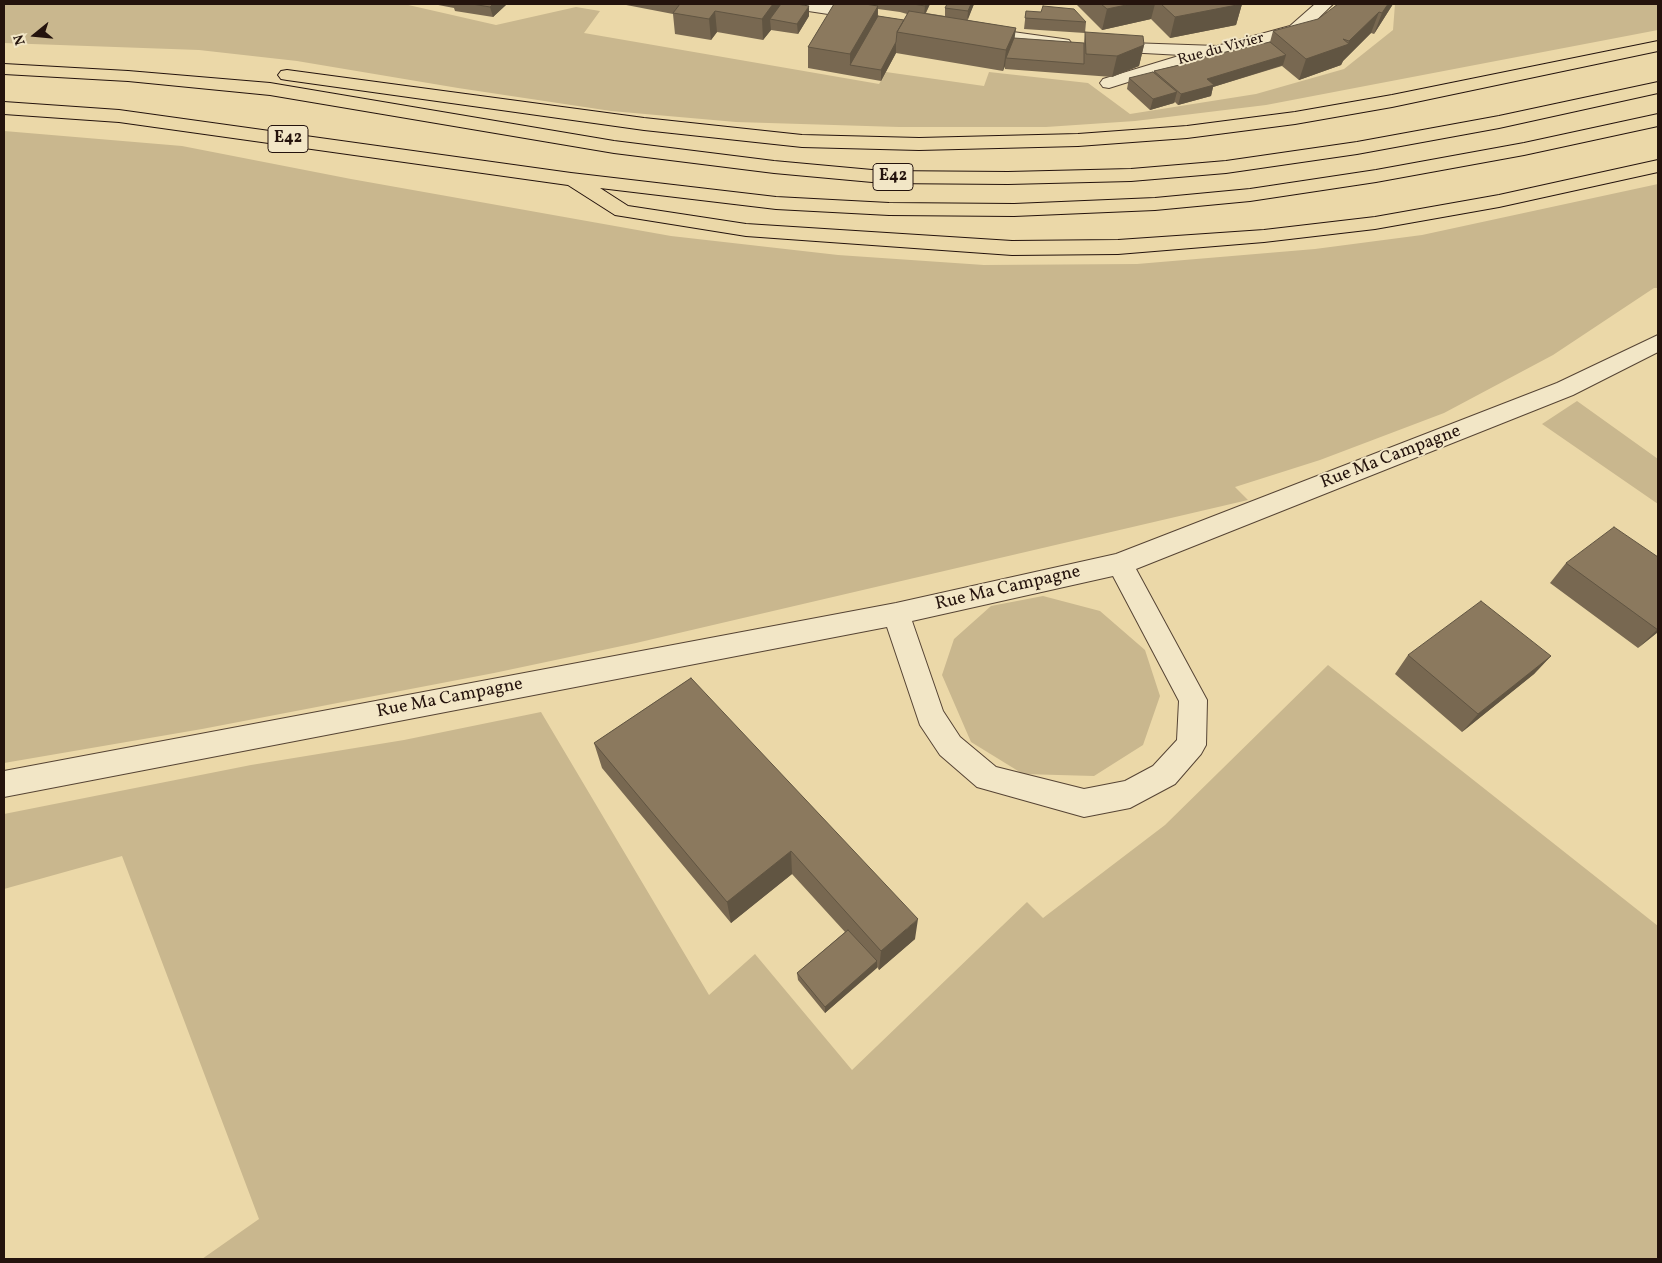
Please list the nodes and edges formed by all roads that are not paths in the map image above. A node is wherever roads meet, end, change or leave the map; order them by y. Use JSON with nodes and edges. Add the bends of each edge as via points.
{"nodes":[{"id":1,"x":795,"y":4,"type":"edge"},
{"id":2,"x":1325,"y":4,"type":"edge"},
{"id":3,"x":882,"y":18,"type":"edge"},
{"id":4,"x":959,"y":29,"type":"edge"},
{"id":5,"x":1658,"y":46,"type":"edge"},
{"id":6,"x":1217,"y":51,"type":"junction"},
{"id":7,"x":4,"y":69,"type":"edge"},
{"id":8,"x":128,"y":76,"type":"junction"},
{"id":9,"x":1109,"y":83,"type":"dead end"},
{"id":10,"x":1658,"y":88,"type":"edge"},
{"id":11,"x":4,"y":108,"type":"edge"},
{"id":12,"x":1658,"y":120,"type":"edge"},
{"id":13,"x":1658,"y":166,"type":"edge"},
{"id":14,"x":571,"y":179,"type":"junction"},
{"id":15,"x":1658,"y":343,"type":"edge"},
{"id":16,"x":1120,"y":564,"type":"junction"},
{"id":17,"x":896,"y":614,"type":"junction"},
{"id":18,"x":4,"y":784,"type":"edge"}],
"edges":[{"from":1,"to":3,"type":"street"},
{"from":2,"to":6,"type":"street","name":"Rue du Vivier","via":[[1296,30]]},
{"from":4,"to":6,"type":"street","via":[[1087,45]]},
{"from":5,"to":8,"type":"highway","via":[[1392,101],[1187,132],[1078,140],[919,144],[802,141],[644,124],[296,74]]},
{"from":6,"to":9,"type":"street","name":"Rue du Vivier"},
{"from":7,"to":8,"type":"highway","number":"E42"},
{"from":8,"to":10,"type":"highway","number":"E42","via":[[270,89],[614,147],[774,167],[883,177],[1008,178],[1131,175],[1226,167],[1461,129]]},
{"from":11,"to":14,"type":"highway","number":"E42","via":[[120,116]]},
{"from":12,"to":14,"type":"highway","number":"E42","via":[[1376,176],[1250,195],[1155,204],[1014,210],[889,209],[776,203]]},
{"from":13,"to":14,"type":"highway","via":[[1499,201],[1375,223],[1264,236],[1118,247],[1012,248],[746,230],[622,211]]},
{"from":15,"to":16,"type":"street","name":"Rue Ma Campagne","via":[[1564,389]]},
{"from":16,"to":17,"type":"street","name":"Rue Ma Campagne"},
{"from":16,"to":17,"type":"street","via":[[1193,700],[1191,746],[1164,775],[1130,794],[1084,803],[988,778],[950,746],[930,716]]},
{"from":17,"to":18,"type":"street","name":"Rue Ma Campagne"}]}
